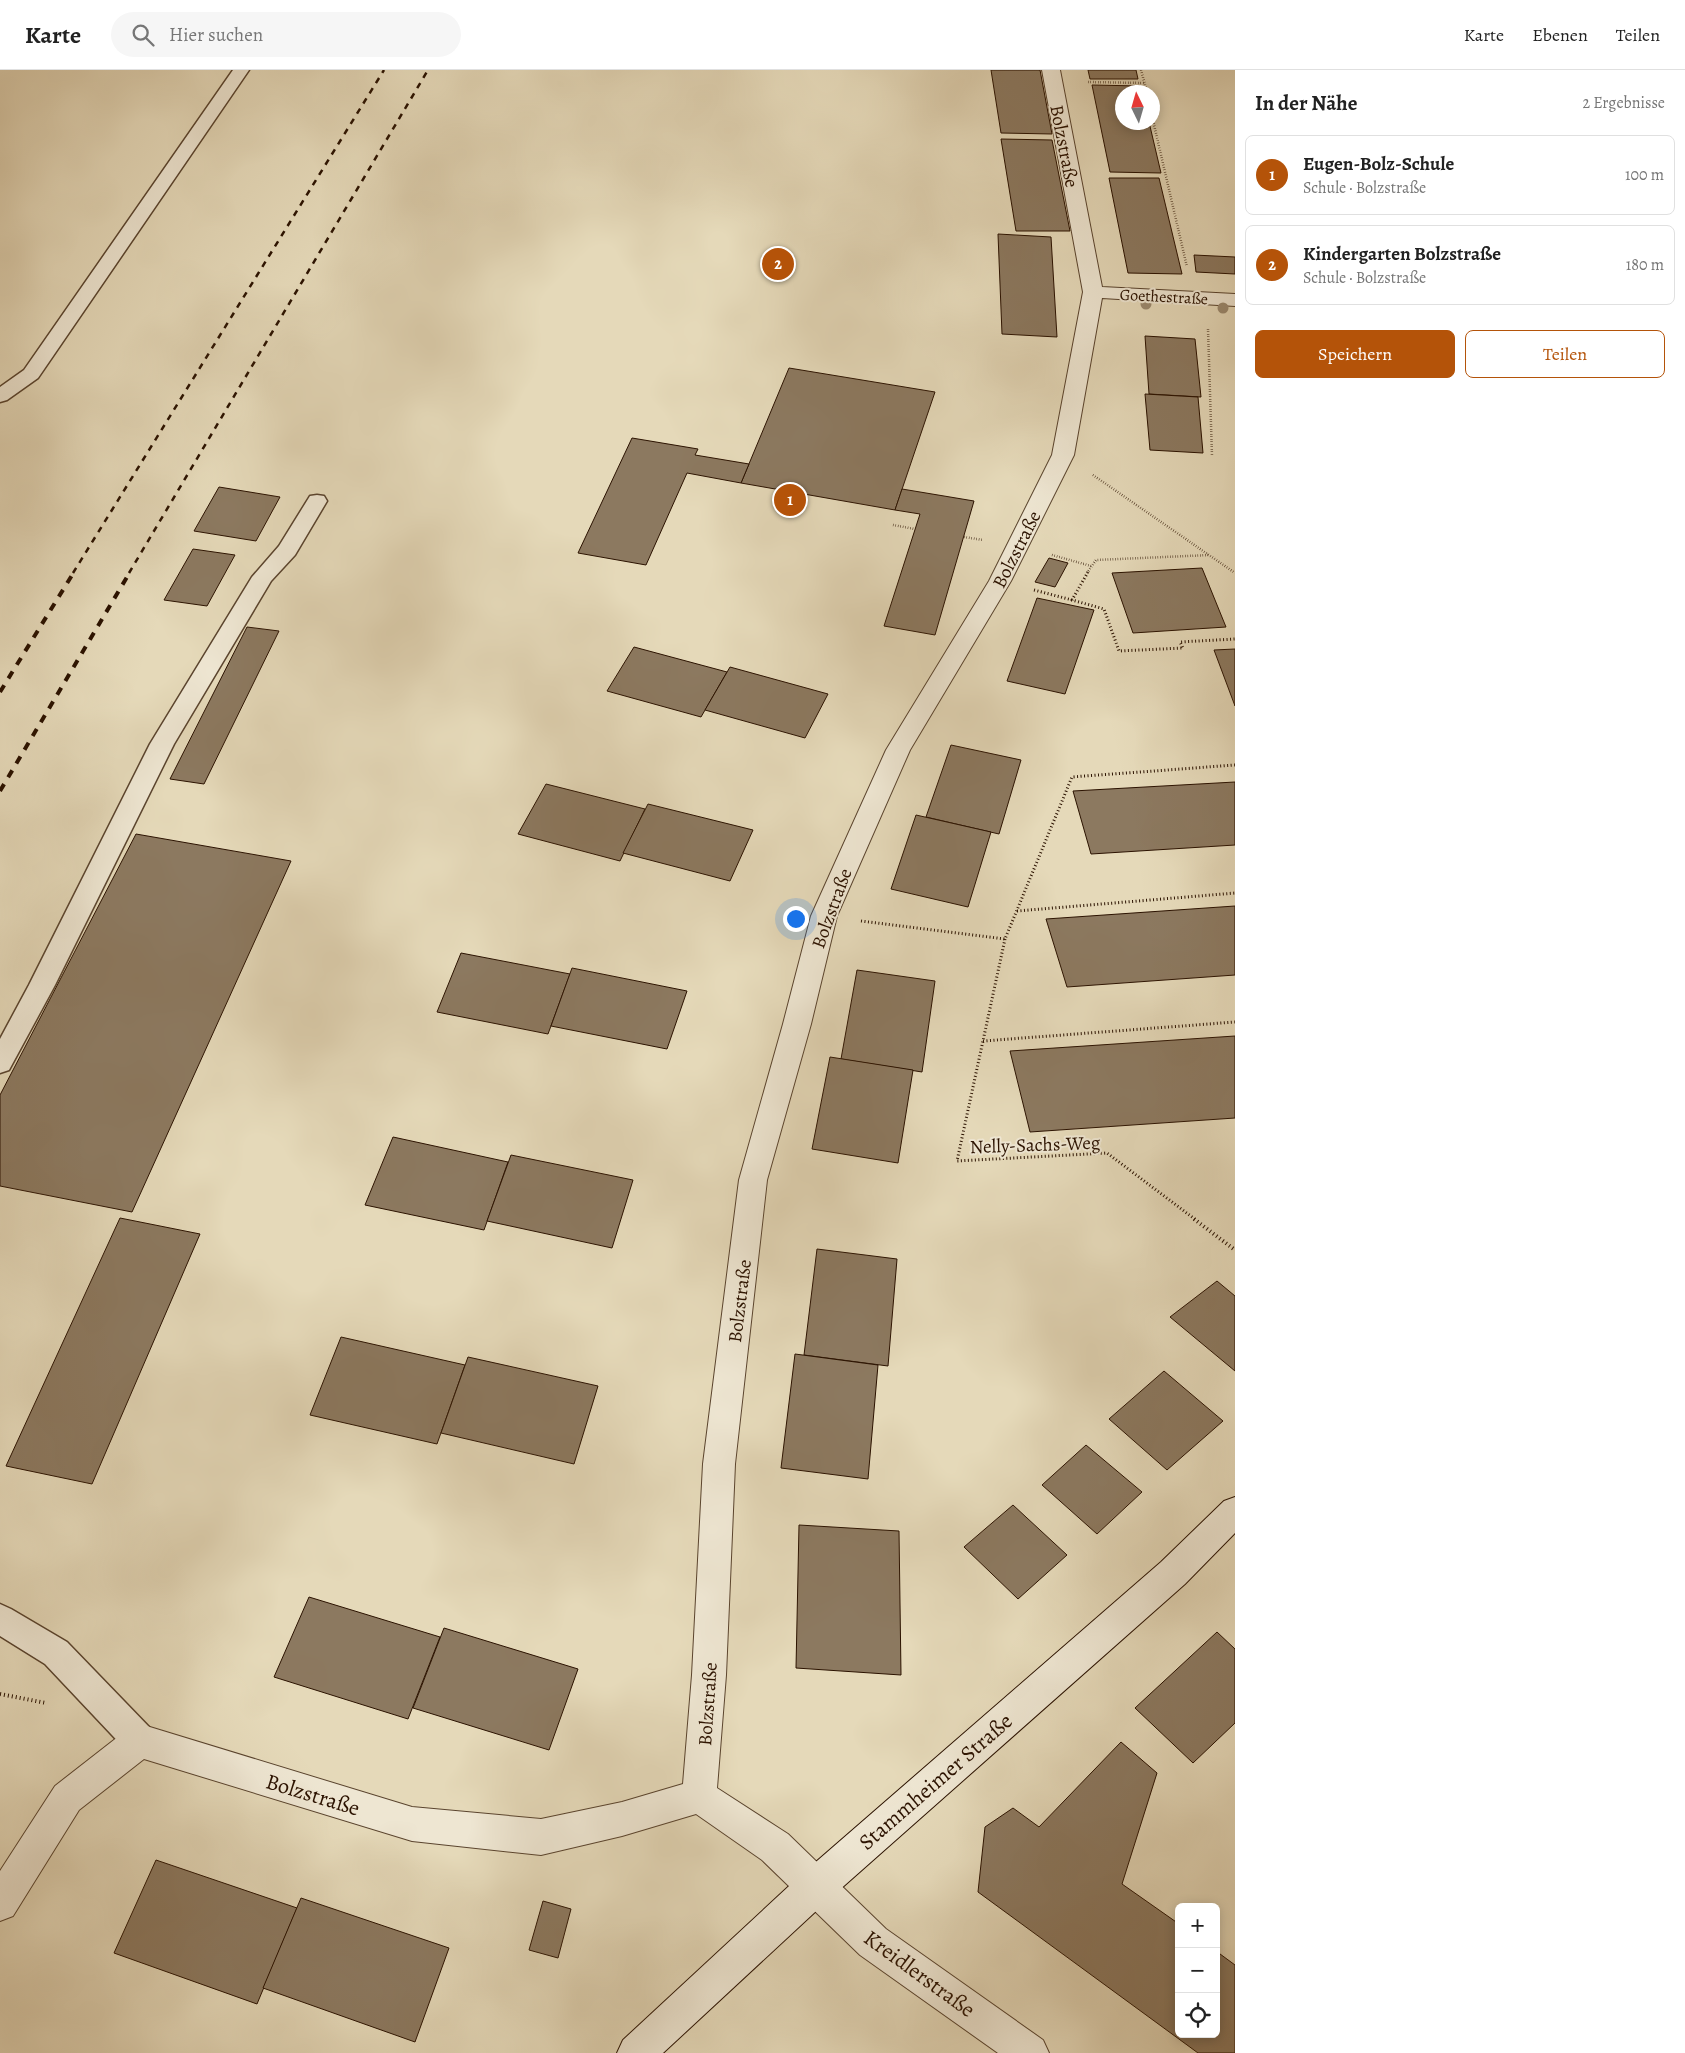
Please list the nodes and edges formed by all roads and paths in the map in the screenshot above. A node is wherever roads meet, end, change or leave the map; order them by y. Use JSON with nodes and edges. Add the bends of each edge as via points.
{"nodes":[{"id":1,"x":241,"y":70,"type":"edge"},
{"id":2,"x":1141,"y":70,"type":"edge"},
{"id":3,"x":1052,"y":76,"type":"edge"},
{"id":4,"x":1144,"y":83,"type":"joint"},
{"id":5,"x":1155,"y":130,"type":"edge"},
{"id":6,"x":1093,"y":292,"type":"junction"},
{"id":7,"x":1198,"y":298,"type":"junction"},
{"id":8,"x":1235,"y":300,"type":"edge"},
{"id":9,"x":0,"y":396,"type":"edge"},
{"id":10,"x":1063,"y":455,"type":"junction"},
{"id":11,"x":1212,"y":456,"type":"dead end"},
{"id":12,"x":317,"y":501,"type":"dead end"},
{"id":13,"x":893,"y":525,"type":"dead end"},
{"id":14,"x":915,"y":528,"type":"dead end"},
{"id":15,"x":1210,"y":555,"type":"junction"},
{"id":16,"x":1235,"y":573,"type":"edge"},
{"id":17,"x":1235,"y":639,"type":"edge"},
{"id":18,"x":1235,"y":765,"type":"edge"},
{"id":19,"x":1235,"y":893,"type":"edge"},
{"id":20,"x":1017,"y":911,"type":"junction"},
{"id":21,"x":824,"y":916,"type":"junction"},
{"id":22,"x":1005,"y":939,"type":"junction"},
{"id":23,"x":1235,"y":1022,"type":"edge"},
{"id":24,"x":983,"y":1041,"type":"junction"},
{"id":25,"x":0,"y":1063,"type":"edge"},
{"id":26,"x":1235,"y":1250,"type":"edge"},
{"id":27,"x":1235,"y":1511,"type":"edge"},
{"id":28,"x":0,"y":1619,"type":"edge"},
{"id":29,"x":140,"y":1742,"type":"junction"},
{"id":30,"x":699,"y":1796,"type":"junction"},
{"id":31,"x":815,"y":1887,"type":"junction"},
{"id":32,"x":0,"y":1903,"type":"edge"},
{"id":33,"x":636,"y":2053,"type":"edge"},
{"id":34,"x":1030,"y":2053,"type":"edge"}],
"edges":[{"from":1,"to":9,"type":"lane","via":[[31,374]]},
{"from":2,"to":4,"type":"path"},
{"from":3,"to":4,"type":"path"},
{"from":3,"to":6,"type":"street","name":"Bolzstraße"},
{"from":5,"to":7,"type":"path","via":[[1188,269]]},
{"from":6,"to":7,"type":"street","name":"Goethestraße"},
{"from":6,"to":10,"type":"street","name":"Bolzstraße"},
{"from":7,"to":8,"type":"street","name":"Goethestraße"},
{"from":7,"to":11,"type":"path"},
{"from":10,"to":15,"type":"path"},
{"from":10,"to":21,"type":"street","name":"Bolzstraße","via":[[1000,581],[898,750]]},
{"from":12,"to":25,"type":"lane","via":[[287,550],[263,577],[162,744]]},
{"from":13,"to":14,"type":"path"},
{"from":15,"to":16,"type":"path"},
{"from":15,"to":17,"type":"path","via":[[1096,560],[1072,600],[1104,609],[1119,651],[1183,648],[1180,642]]},
{"from":18,"to":20,"type":"path","name":"Nelly-Sachs-Weg","via":[[1072,777]]},
{"from":19,"to":20,"type":"path"},
{"from":20,"to":22,"type":"path","name":"Nelly-Sachs-Weg"},
{"from":21,"to":22,"type":"path"},
{"from":21,"to":30,"type":"street","name":"Bolzstraße","via":[[753,1180],[720,1464],[710,1675]]},
{"from":22,"to":24,"type":"path","name":"Nelly-Sachs-Weg"},
{"from":23,"to":24,"type":"path"},
{"from":24,"to":26,"type":"path","name":"Nelly-Sachs-Weg","via":[[957,1161],[1107,1153]]},
{"from":27,"to":31,"type":"street","name":"Stammheimer Straße","via":[[1173,1573]]},
{"from":28,"to":29,"type":"lane","via":[[56,1653]]},
{"from":29,"to":30,"type":"street","name":"Bolzstraße","via":[[412,1824],[541,1837],[622,1820]]},
{"from":29,"to":32,"type":"street","via":[[68,1798]]},
{"from":30,"to":31,"type":"street","via":[[775,1847]]},
{"from":31,"to":33,"type":"street","name":"Stammheimer Straße"},
{"from":31,"to":34,"type":"street","name":"Kreidlerstraße","via":[[873,1942]]}]}
